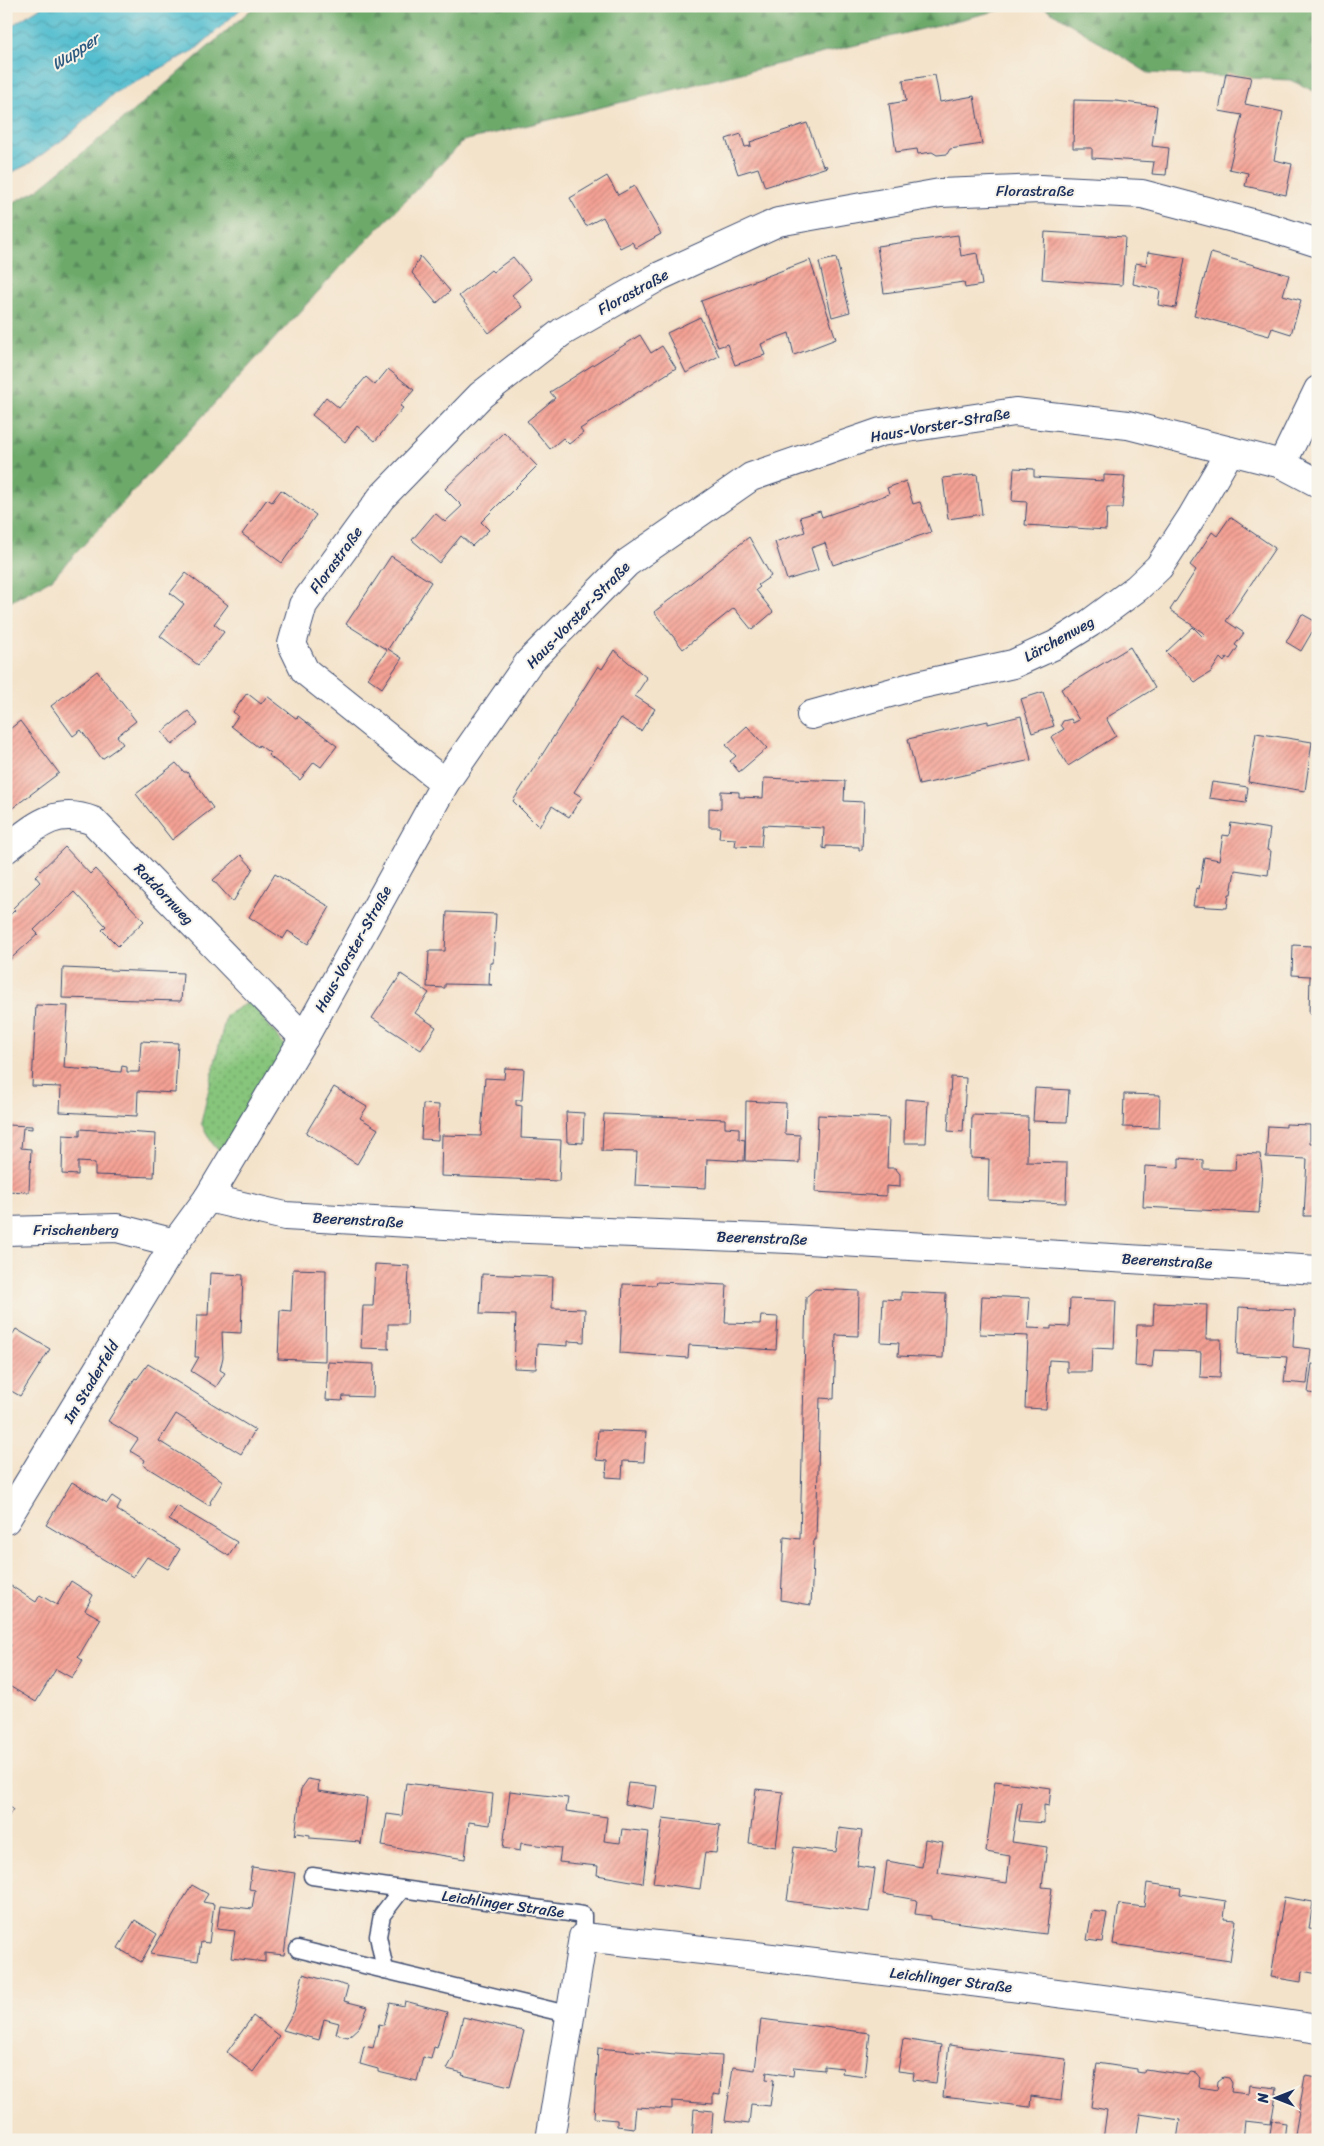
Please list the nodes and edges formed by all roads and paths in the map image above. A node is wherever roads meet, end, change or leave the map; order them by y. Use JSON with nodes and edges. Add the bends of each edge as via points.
{"nodes":[{"id":1,"x":1318,"y":243,"type":"edge"},
{"id":2,"x":1318,"y":390,"type":"edge"},
{"id":3,"x":1230,"y":450,"type":"junction"},
{"id":4,"x":1282,"y":464,"type":"junction"},
{"id":5,"x":1318,"y":483,"type":"edge"},
{"id":6,"x":811,"y":715,"type":"dead end"},
{"id":7,"x":445,"y":783,"type":"junction"},
{"id":8,"x":6,"y":849,"type":"edge"},
{"id":9,"x":304,"y":1038,"type":"junction"},
{"id":10,"x":208,"y":1198,"type":"junction"},
{"id":11,"x":6,"y":1231,"type":"edge"},
{"id":12,"x":175,"y":1244,"type":"junction"},
{"id":13,"x":1318,"y":1270,"type":"edge"},
{"id":14,"x":6,"y":1520,"type":"edge"},
{"id":15,"x":312,"y":1876,"type":"dead end"},
{"id":16,"x":402,"y":1889,"type":"junction"},
{"id":17,"x":583,"y":1938,"type":"junction"},
{"id":18,"x":298,"y":1949,"type":"dead end"},
{"id":19,"x":385,"y":1970,"type":"junction"},
{"id":20,"x":571,"y":2015,"type":"junction"},
{"id":21,"x":1318,"y":2029,"type":"edge"},
{"id":22,"x":550,"y":2140,"type":"edge"}],
"edges":[{"from":1,"to":7,"type":"street","name":"Florastraße","via":[[1142,194],[1040,190],[940,193],[778,222],[660,276],[562,332],[481,395],[381,498],[303,605],[292,644],[305,671]]},
{"from":2,"to":4,"type":"street"},
{"from":3,"to":4,"type":"street","name":"Haus-Vorster-Straße"},
{"from":3,"to":6,"type":"street","name":"Lärchenweg","via":[[1192,518],[1159,567],[1138,588],[1062,640],[1013,664]]},
{"from":3,"to":7,"type":"street","name":"Haus-Vorster-Straße","via":[[1128,425],[1015,412],[881,432],[751,477],[627,563],[529,662]]},
{"from":4,"to":5,"type":"street","name":"Haus-Vorster-Straße"},
{"from":7,"to":9,"type":"street","name":"Haus-Vorster-Straße"},
{"from":8,"to":9,"type":"street","name":"Rotdornweg","via":[[37,826],[59,816],[80,816],[93,821]]},
{"from":9,"to":10,"type":"street","name":"Haus-Vorster-Straße"},
{"from":10,"to":12,"type":"street","name":"Haus-Vorster-Straße"},
{"from":10,"to":13,"type":"street","name":"Beerenstraße","via":[[285,1216],[800,1240]]},
{"from":11,"to":12,"type":"street","name":"Frischenberg","via":[[117,1228]]},
{"from":12,"to":14,"type":"street","name":"Im Staderfeld"},
{"from":15,"to":16,"type":"lane","name":"Leichlinger Straße"},
{"from":16,"to":17,"type":"lane","name":"Leichlinger Straße","via":[[583,1915]]},
{"from":16,"to":19,"type":"lane","via":[[382,1915],[378,1936]]},
{"from":17,"to":20,"type":"street","name":"Leichlinger Straße"},
{"from":17,"to":21,"type":"street","name":"Leichlinger Straße","via":[[735,1953]]},
{"from":18,"to":19,"type":"lane"},
{"from":19,"to":20,"type":"lane"},
{"from":20,"to":22,"type":"street","name":"Leichlinger Straße"}]}
